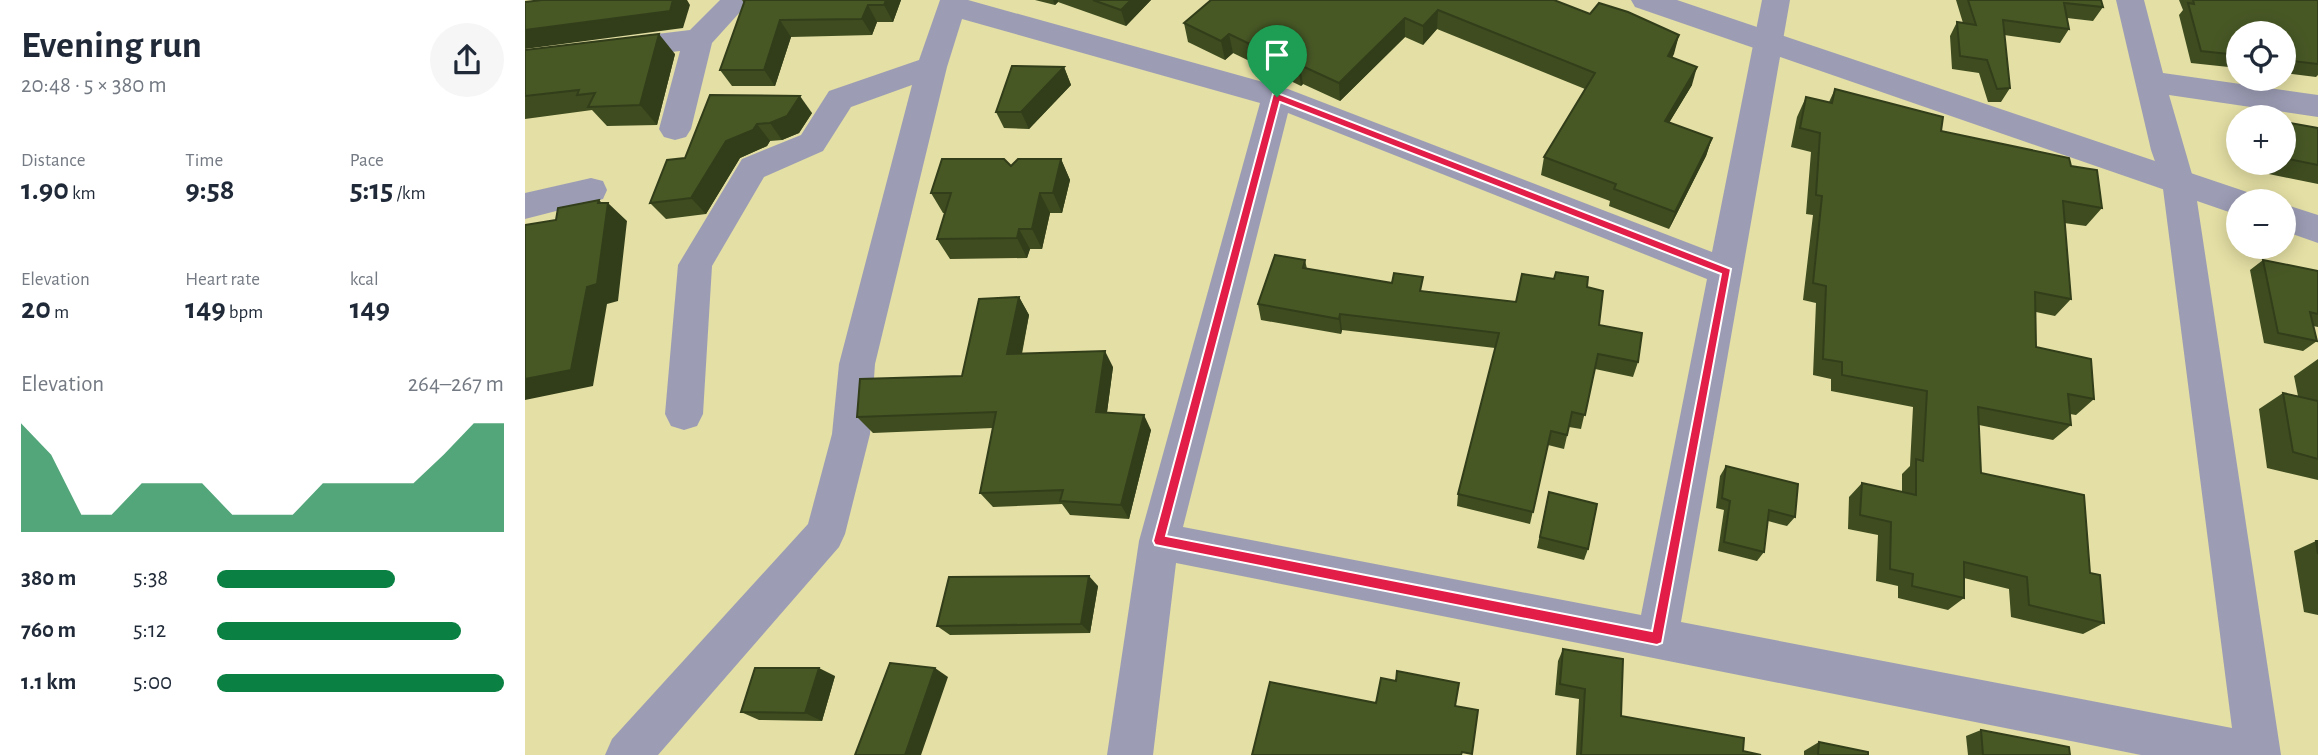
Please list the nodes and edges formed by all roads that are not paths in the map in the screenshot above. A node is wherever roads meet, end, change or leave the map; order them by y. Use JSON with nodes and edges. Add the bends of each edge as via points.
{"nodes":[{"id":1,"x":737,"y":0,"type":"edge"},
{"id":2,"x":1646,"y":0,"type":"edge"},
{"id":3,"x":1776,"y":0,"type":"edge"},
{"id":4,"x":2130,"y":0,"type":"edge"},
{"id":5,"x":953,"y":3,"type":"edge"},
{"id":6,"x":698,"y":39,"type":"junction"},
{"id":7,"x":1768,"y":43,"type":"junction"},
{"id":8,"x":525,"y":60,"type":"edge"},
{"id":9,"x":932,"y":67,"type":"junction"},
{"id":10,"x":2150,"y":82,"type":"junction"},
{"id":11,"x":1277,"y":97,"type":"junction"},
{"id":12,"x":799,"y":99,"type":"edge"},
{"id":13,"x":840,"y":99,"type":"junction"},
{"id":14,"x":2318,"y":106,"type":"edge"},
{"id":15,"x":675,"y":129,"type":"dead end"},
{"id":16,"x":2178,"y":181,"type":"junction"},
{"id":17,"x":591,"y":190,"type":"dead end"},
{"id":18,"x":2226,"y":198,"type":"edge"},
{"id":19,"x":525,"y":206,"type":"edge"},
{"id":20,"x":2296,"y":222,"type":"edge"},
{"id":21,"x":2318,"y":229,"type":"edge"},
{"id":22,"x":1727,"y":272,"type":"junction"},
{"id":23,"x":684,"y":414,"type":"dead end"},
{"id":24,"x":1159,"y":541,"type":"junction"},
{"id":25,"x":1657,"y":639,"type":"junction"},
{"id":26,"x":628,"y":755,"type":"edge"},
{"id":27,"x":1129,"y":755,"type":"edge"},
{"id":28,"x":2256,"y":755,"type":"edge"}],
"edges":[{"from":1,"to":6,"type":"street"},
{"from":2,"to":7,"type":"street"},
{"from":3,"to":7,"type":"street"},
{"from":4,"to":10,"type":"street"},
{"from":5,"to":9,"type":"street"},
{"from":5,"to":11,"type":"street"},
{"from":6,"to":8,"type":"street"},
{"from":6,"to":15,"type":"street"},
{"from":7,"to":16,"type":"street"},
{"from":7,"to":22,"type":"street"},
{"from":9,"to":13,"type":"street"},
{"from":9,"to":26,"type":"street","via":[[857,364],[851,434],[825,534]]},
{"from":10,"to":14,"type":"street"},
{"from":10,"to":16,"type":"street"},
{"from":11,"to":22,"type":"street"},
{"from":11,"to":24,"type":"street"},
{"from":12,"to":13,"type":"street"},
{"from":13,"to":23,"type":"street","via":[[812,144],[753,168],[695,265]]},
{"from":16,"to":18,"type":"street"},
{"from":16,"to":28,"type":"street"},
{"from":17,"to":19,"type":"street"},
{"from":20,"to":21,"type":"street"},
{"from":22,"to":25,"type":"street"},
{"from":24,"to":25,"type":"street"},
{"from":24,"to":27,"type":"street"},
{"from":25,"to":28,"type":"street"}]}
